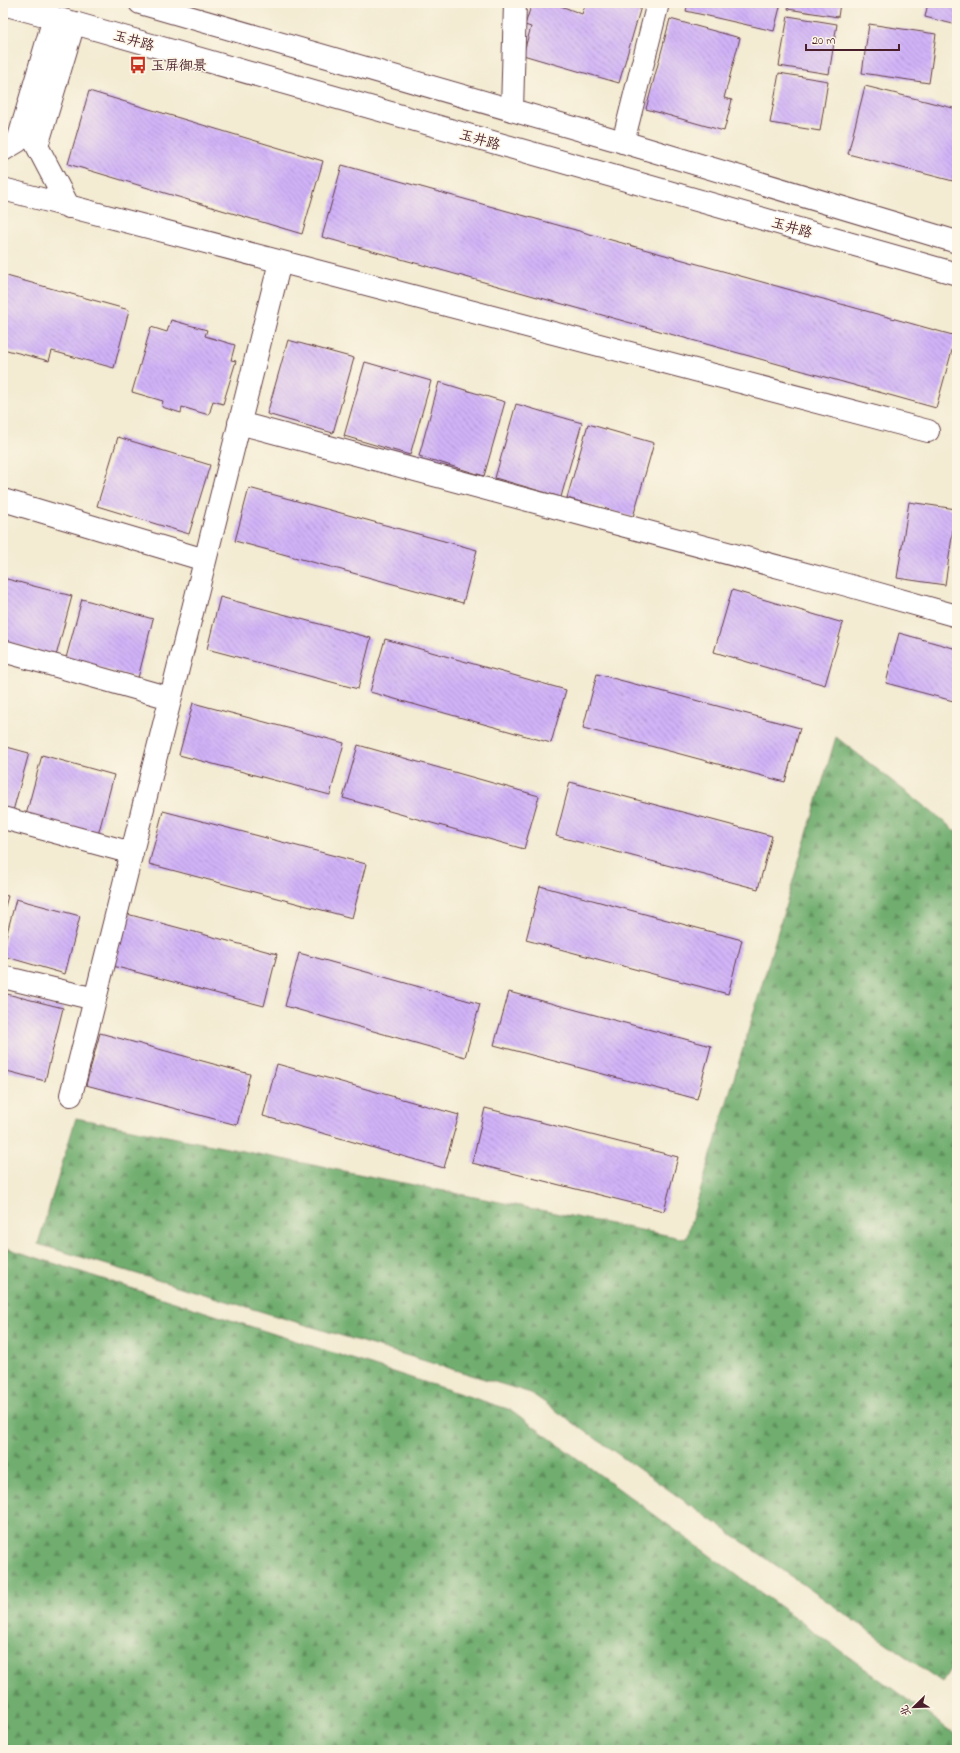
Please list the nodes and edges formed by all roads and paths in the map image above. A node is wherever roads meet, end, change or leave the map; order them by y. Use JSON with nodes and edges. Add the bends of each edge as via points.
{"nodes":[{"id":1,"x":140,"y":3,"type":"edge"},
{"id":2,"x":515,"y":3,"type":"edge"},
{"id":3,"x":658,"y":3,"type":"edge"},
{"id":4,"x":3,"y":4,"type":"edge"},
{"id":5,"x":64,"y":21,"type":"junction"},
{"id":6,"x":512,"y":110,"type":"junction"},
{"id":7,"x":623,"y":142,"type":"junction"},
{"id":8,"x":3,"y":150,"type":"edge"},
{"id":9,"x":3,"y":189,"type":"edge"},
{"id":10,"x":69,"y":206,"type":"junction"},
{"id":11,"x":957,"y":242,"type":"edge"},
{"id":12,"x":280,"y":262,"type":"junction"},
{"id":13,"x":957,"y":274,"type":"edge"},
{"id":14,"x":239,"y":423,"type":"junction"},
{"id":15,"x":928,"y":431,"type":"dead end"},
{"id":16,"x":3,"y":500,"type":"edge"},
{"id":17,"x":205,"y":560,"type":"junction"},
{"id":18,"x":957,"y":616,"type":"edge"},
{"id":19,"x":3,"y":651,"type":"edge"},
{"id":20,"x":170,"y":698,"type":"junction"},
{"id":21,"x":3,"y":818,"type":"edge"},
{"id":22,"x":132,"y":853,"type":"junction"},
{"id":23,"x":3,"y":976,"type":"edge"},
{"id":24,"x":95,"y":999,"type":"junction"},
{"id":25,"x":70,"y":1095,"type":"dead end"}],
"edges":[{"from":1,"to":6,"type":"street"},
{"from":2,"to":6,"type":"street"},
{"from":3,"to":7,"type":"street"},
{"from":4,"to":5,"type":"street","name":"玉井路"},
{"from":5,"to":8,"type":"street","via":[[18,141]]},
{"from":5,"to":10,"type":"street","via":[[37,146]]},
{"from":5,"to":13,"type":"street","name":"玉井路"},
{"from":6,"to":7,"type":"street"},
{"from":7,"to":11,"type":"street"},
{"from":9,"to":10,"type":"street"},
{"from":10,"to":12,"type":"street"},
{"from":12,"to":14,"type":"street"},
{"from":12,"to":15,"type":"street"},
{"from":14,"to":17,"type":"street"},
{"from":14,"to":18,"type":"street"},
{"from":16,"to":17,"type":"street"},
{"from":17,"to":20,"type":"street"},
{"from":19,"to":20,"type":"street"},
{"from":20,"to":22,"type":"street"},
{"from":21,"to":22,"type":"street"},
{"from":22,"to":24,"type":"street"},
{"from":23,"to":24,"type":"street"},
{"from":24,"to":25,"type":"street"}]}
